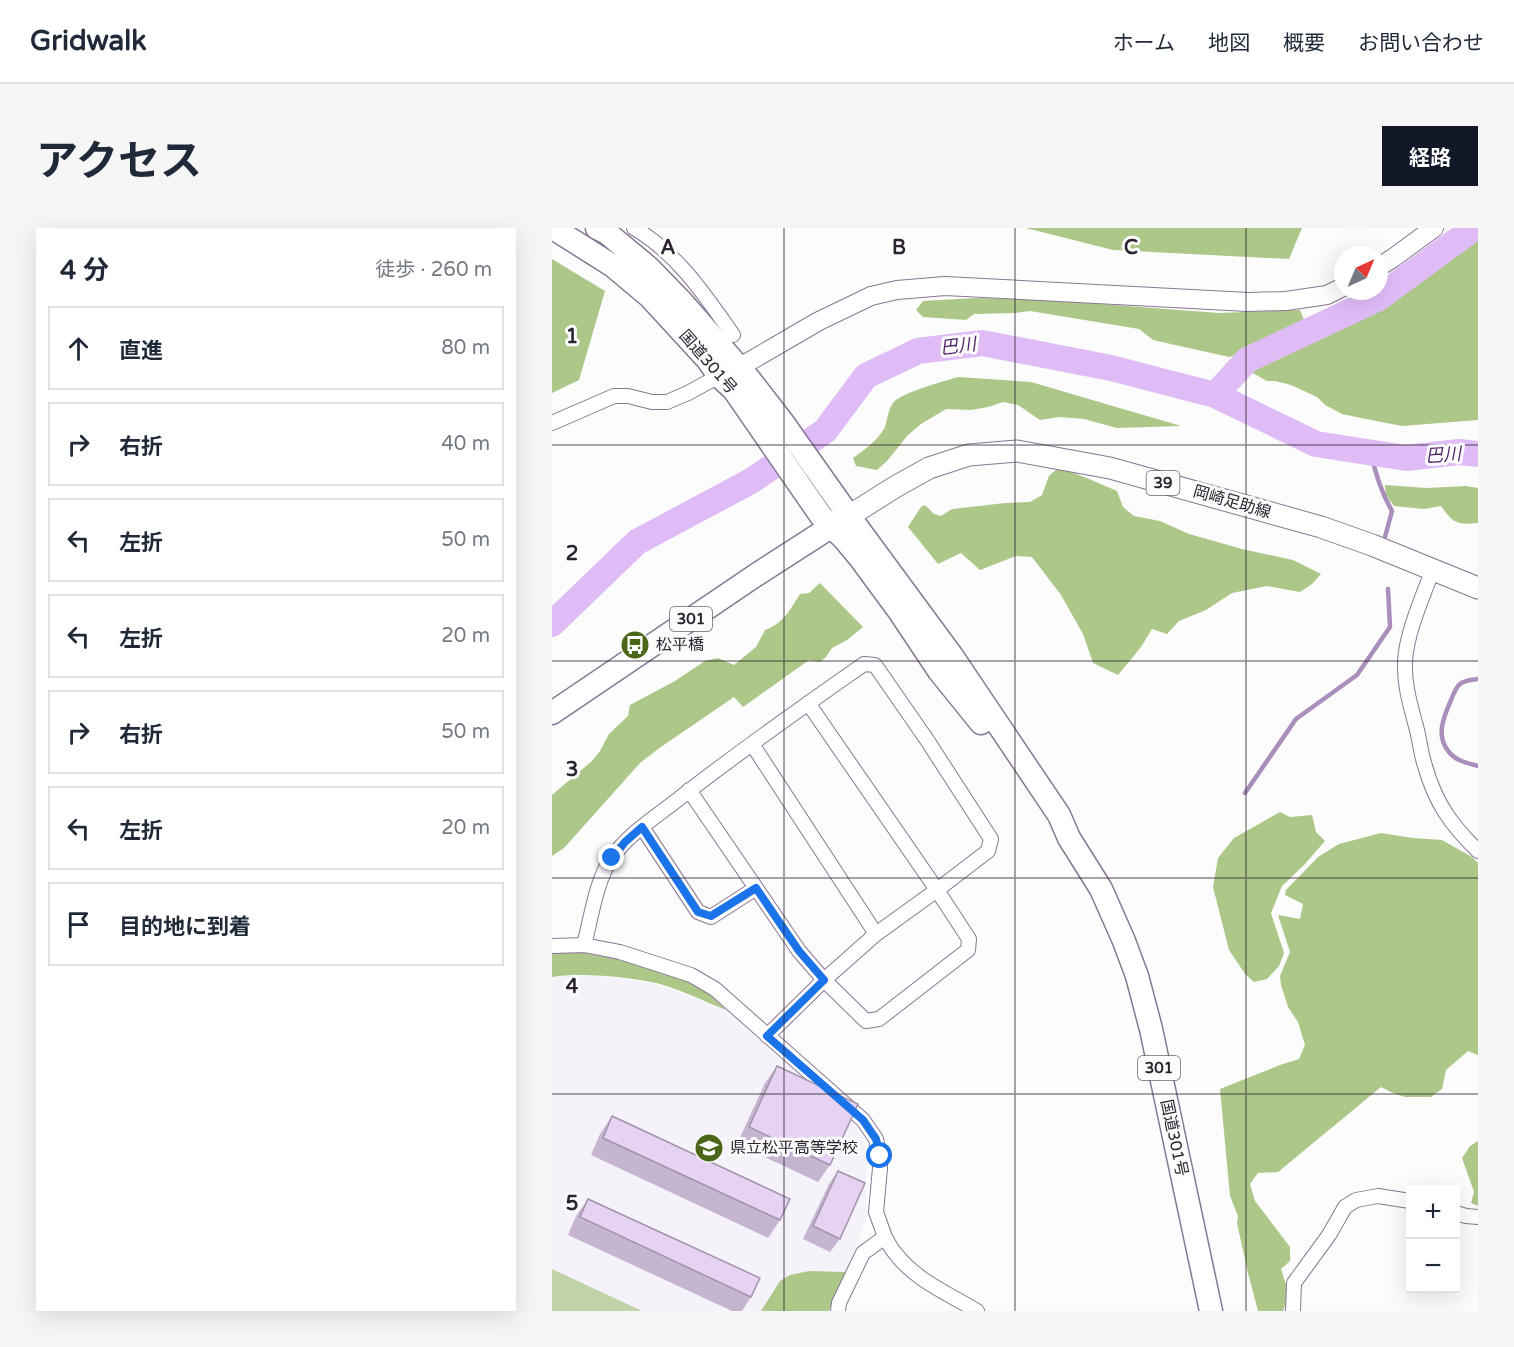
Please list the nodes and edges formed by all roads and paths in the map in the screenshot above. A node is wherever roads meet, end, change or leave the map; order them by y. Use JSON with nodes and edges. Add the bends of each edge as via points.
{"nodes":[{"id":1,"x":553,"y":228,"type":"edge"},
{"id":2,"x":634,"y":228,"type":"edge"},
{"id":3,"x":1434,"y":228,"type":"edge"},
{"id":4,"x":604,"y":230,"type":"edge"},
{"id":5,"x":1388,"y":262,"type":"edge"},
{"id":6,"x":698,"y":285,"type":"junction"},
{"id":7,"x":1334,"y":292,"type":"edge"},
{"id":8,"x":682,"y":302,"type":"junction"},
{"id":9,"x":733,"y":335,"type":"dead end"},
{"id":10,"x":736,"y":378,"type":"junction"},
{"id":11,"x":552,"y":423,"type":"edge"},
{"id":12,"x":835,"y":516,"type":"junction"},
{"id":13,"x":1433,"y":569,"type":"junction"},
{"id":14,"x":1478,"y":588,"type":"edge"},
{"id":15,"x":808,"y":703,"type":"junction"},
{"id":16,"x":552,"y":713,"type":"edge"},
{"id":17,"x":752,"y":744,"type":"junction"},
{"id":18,"x":690,"y":790,"type":"junction"},
{"id":19,"x":642,"y":827,"type":"junction"},
{"id":20,"x":1478,"y":851,"type":"edge"},
{"id":21,"x":756,"y":888,"type":"junction"},
{"id":22,"x":937,"y":890,"type":"junction"},
{"id":23,"x":876,"y":934,"type":"junction"},
{"id":24,"x":584,"y":945,"type":"junction"},
{"id":25,"x":552,"y":946,"type":"edge"},
{"id":26,"x":824,"y":980,"type":"junction"},
{"id":27,"x":767,"y":1036,"type":"junction"},
{"id":28,"x":1406,"y":1200,"type":"edge"},
{"id":29,"x":1460,"y":1214,"type":"edge"},
{"id":30,"x":1478,"y":1217,"type":"edge"},
{"id":31,"x":885,"y":1237,"type":"junction"},
{"id":32,"x":838,"y":1311,"type":"edge"},
{"id":33,"x":977,"y":1311,"type":"edge"},
{"id":34,"x":1211,"y":1311,"type":"edge"},
{"id":35,"x":1293,"y":1311,"type":"edge"}],
"edges":[{"from":1,"to":10,"type":"highway","name":"国道301号","number":"301","via":[[613,266],[650,297],[707,359]]},
{"from":2,"to":6,"type":"street","via":[[676,261]]},
{"from":3,"to":5,"type":"main road"},
{"from":4,"to":8,"type":"highway","name":"国道301号","number":"301"},
{"from":6,"to":8,"type":"street"},
{"from":6,"to":9,"type":"street"},
{"from":7,"to":10,"type":"main road","via":[[1286,301],[1248,302],[945,286],[897,290],[871,296],[819,321]]},
{"from":8,"to":10,"type":"highway","name":"国道301号","number":"301"},
{"from":10,"to":11,"type":"street","via":[[667,402],[614,396]]},
{"from":10,"to":12,"type":"highway","name":"国道301号","number":"301"},
{"from":12,"to":13,"type":"main road","name":"岡崎足助線","number":"39","via":[[929,468],[969,455],[1017,451],[1110,468],[1322,527]]},
{"from":12,"to":16,"type":"highway","number":"301","via":[[756,575]]},
{"from":12,"to":34,"type":"highway","name":"国道301号","number":"301","via":[[845,540],[939,671],[1069,838],[1101,889],[1137,976],[1151,1029]]},
{"from":13,"to":14,"type":"main road","name":"岡崎足助線","number":"39"},
{"from":13,"to":20,"type":"street","via":[[1405,661],[1407,694],[1425,766],[1443,810]]},
{"from":15,"to":17,"type":"street"},
{"from":15,"to":22,"type":"street"},
{"from":15,"to":22,"type":"street","via":[[864,664],[875,665],[927,740],[991,839],[988,851]]},
{"from":17,"to":18,"type":"street"},
{"from":17,"to":23,"type":"street"},
{"from":18,"to":19,"type":"street"},
{"from":18,"to":21,"type":"street"},
{"from":19,"to":21,"type":"street","via":[[698,912],[711,916]]},
{"from":19,"to":24,"type":"street","via":[[625,842],[602,874]]},
{"from":21,"to":26,"type":"street"},
{"from":22,"to":23,"type":"street"},
{"from":22,"to":26,"type":"street","via":[[969,939],[968,951],[879,1019],[867,1021]]},
{"from":23,"to":26,"type":"street"},
{"from":24,"to":25,"type":"street"},
{"from":24,"to":27,"type":"street","via":[[691,975],[715,989]]},
{"from":26,"to":27,"type":"street"},
{"from":27,"to":31,"type":"street","via":[[863,1120],[876,1139],[880,1168],[876,1212]]},
{"from":28,"to":35,"type":"street","via":[[1378,1196],[1356,1200],[1345,1207],[1294,1283]]},
{"from":29,"to":30,"type":"street"},
{"from":31,"to":32,"type":"street","via":[[863,1253],[838,1303]]},
{"from":31,"to":33,"type":"street","via":[[908,1268]]}]}
